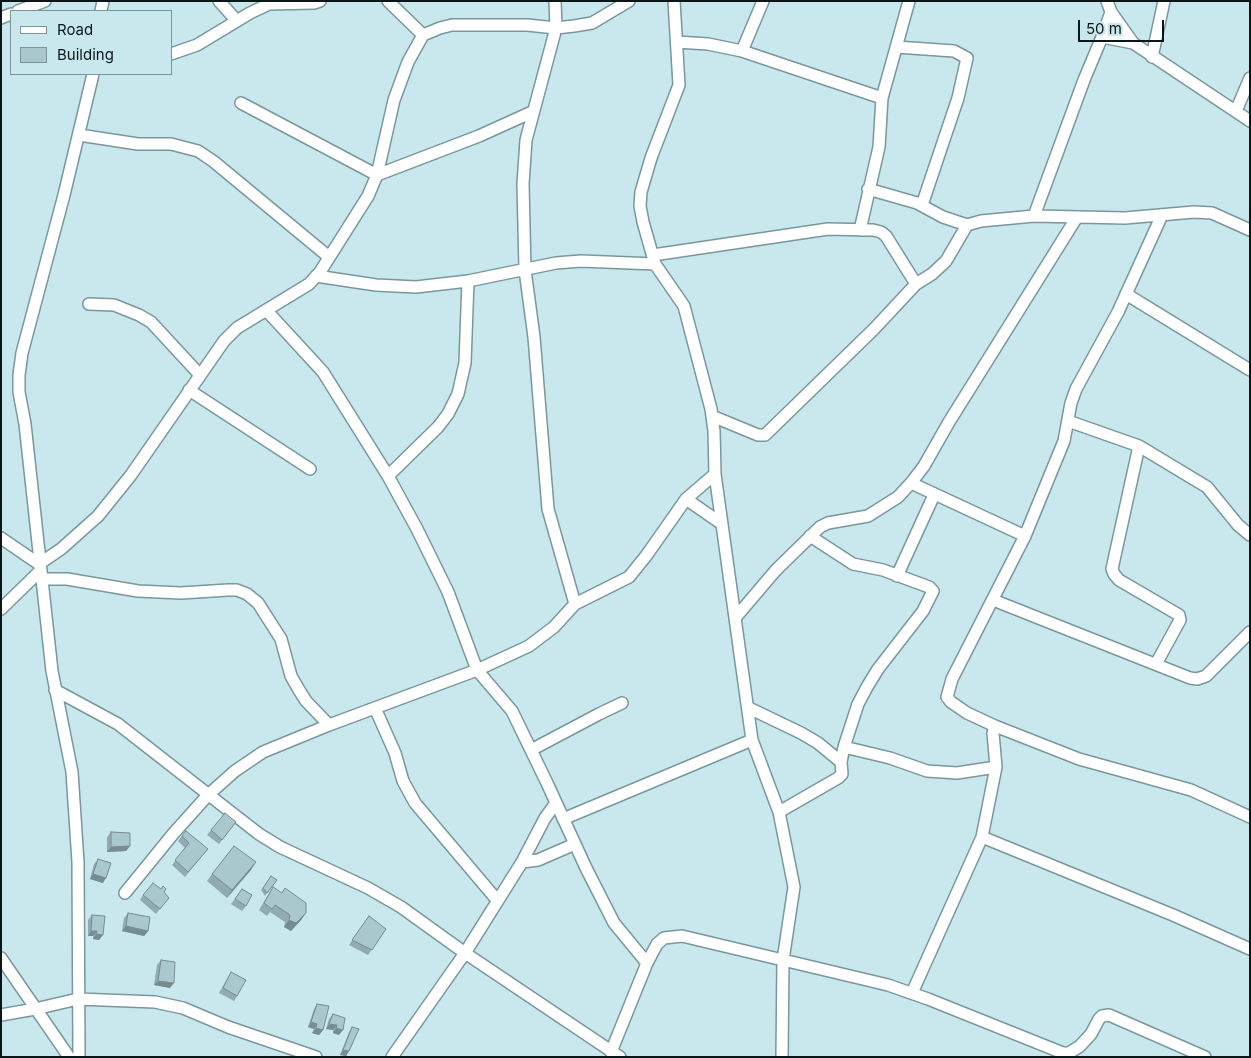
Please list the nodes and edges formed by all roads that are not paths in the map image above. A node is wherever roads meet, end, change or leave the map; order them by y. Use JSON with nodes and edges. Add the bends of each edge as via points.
{"nodes":[{"id":1,"x":45,"y":1,"type":"edge"},
{"id":2,"x":219,"y":1,"type":"edge"},
{"id":3,"x":320,"y":1,"type":"edge"},
{"id":4,"x":388,"y":1,"type":"edge"},
{"id":5,"x":556,"y":1,"type":"edge"},
{"id":6,"x":629,"y":1,"type":"edge"},
{"id":7,"x":674,"y":1,"type":"edge"},
{"id":8,"x":762,"y":1,"type":"edge"},
{"id":9,"x":909,"y":1,"type":"edge"},
{"id":10,"x":1164,"y":1,"type":"edge"},
{"id":11,"x":1109,"y":7,"type":"edge"},
{"id":12,"x":21,"y":10,"type":"edge"},
{"id":13,"x":237,"y":21,"type":"junction"},
{"id":14,"x":556,"y":28,"type":"junction"},
{"id":15,"x":423,"y":35,"type":"junction"},
{"id":16,"x":1102,"y":38,"type":"junction"},
{"id":17,"x":677,"y":42,"type":"junction"},
{"id":18,"x":1133,"y":43,"type":"junction"},
{"id":19,"x":896,"y":47,"type":"junction"},
{"id":20,"x":742,"y":52,"type":"junction"},
{"id":21,"x":172,"y":54,"type":"edge"},
{"id":22,"x":1152,"y":57,"type":"junction"},
{"id":23,"x":93,"y":75,"type":"edge"},
{"id":24,"x":1250,"y":78,"type":"edge"},
{"id":25,"x":882,"y":98,"type":"junction"},
{"id":26,"x":240,"y":103,"type":"dead end"},
{"id":27,"x":1236,"y":111,"type":"junction"},
{"id":28,"x":532,"y":112,"type":"junction"},
{"id":29,"x":1250,"y":121,"type":"edge"},
{"id":30,"x":79,"y":136,"type":"junction"},
{"id":31,"x":377,"y":175,"type":"junction"},
{"id":32,"x":868,"y":189,"type":"junction"},
{"id":33,"x":922,"y":205,"type":"junction"},
{"id":34,"x":1162,"y":214,"type":"junction"},
{"id":35,"x":1034,"y":216,"type":"junction"},
{"id":36,"x":1077,"y":217,"type":"junction"},
{"id":37,"x":967,"y":225,"type":"junction"},
{"id":38,"x":860,"y":230,"type":"junction"},
{"id":39,"x":1250,"y":230,"type":"edge"},
{"id":40,"x":329,"y":257,"type":"junction"},
{"id":41,"x":654,"y":259,"type":"junction"},
{"id":42,"x":525,"y":270,"type":"junction"},
{"id":43,"x":316,"y":276,"type":"junction"},
{"id":44,"x":468,"y":281,"type":"junction"},
{"id":45,"x":916,"y":284,"type":"junction"},
{"id":46,"x":1126,"y":294,"type":"junction"},
{"id":47,"x":89,"y":304,"type":"dead end"},
{"id":48,"x":266,"y":310,"type":"junction"},
{"id":49,"x":1250,"y":370,"type":"edge"},
{"id":50,"x":200,"y":374,"type":"junction"},
{"id":51,"x":189,"y":390,"type":"junction"},
{"id":52,"x":712,"y":416,"type":"junction"},
{"id":53,"x":1068,"y":421,"type":"junction"},
{"id":54,"x":1139,"y":446,"type":"junction"},
{"id":55,"x":310,"y":468,"type":"dead end"},
{"id":56,"x":715,"y":474,"type":"junction"},
{"id":57,"x":388,"y":476,"type":"junction"},
{"id":58,"x":911,"y":483,"type":"junction"},
{"id":59,"x":934,"y":495,"type":"junction"},
{"id":60,"x":686,"y":499,"type":"junction"},
{"id":61,"x":722,"y":524,"type":"junction"},
{"id":62,"x":1250,"y":534,"type":"edge"},
{"id":63,"x":810,"y":536,"type":"junction"},
{"id":64,"x":1025,"y":536,"type":"junction"},
{"id":65,"x":1,"y":538,"type":"edge"},
{"id":66,"x":40,"y":571,"type":"junction"},
{"id":67,"x":897,"y":576,"type":"junction"},
{"id":68,"x":994,"y":600,"type":"junction"},
{"id":69,"x":575,"y":604,"type":"junction"},
{"id":70,"x":1,"y":609,"type":"edge"},
{"id":71,"x":736,"y":617,"type":"junction"},
{"id":72,"x":1250,"y":632,"type":"edge"},
{"id":73,"x":1156,"y":664,"type":"junction"},
{"id":74,"x":478,"y":670,"type":"junction"},
{"id":75,"x":55,"y":690,"type":"junction"},
{"id":76,"x":622,"y":703,"type":"dead end"},
{"id":77,"x":375,"y":708,"type":"junction"},
{"id":78,"x":749,"y":708,"type":"junction"},
{"id":79,"x":328,"y":725,"type":"junction"},
{"id":80,"x":995,"y":726,"type":"junction"},
{"id":81,"x":752,"y":740,"type":"junction"},
{"id":82,"x":844,"y":747,"type":"junction"},
{"id":83,"x":532,"y":750,"type":"junction"},
{"id":84,"x":841,"y":762,"type":"junction"},
{"id":85,"x":996,"y":767,"type":"junction"},
{"id":86,"x":208,"y":795,"type":"junction"},
{"id":87,"x":556,"y":803,"type":"junction"},
{"id":88,"x":779,"y":812,"type":"junction"},
{"id":89,"x":1250,"y":817,"type":"edge"},
{"id":90,"x":563,"y":819,"type":"junction"},
{"id":91,"x":982,"y":837,"type":"junction"},
{"id":92,"x":575,"y":844,"type":"junction"},
{"id":93,"x":522,"y":862,"type":"junction"},
{"id":94,"x":125,"y":892,"type":"dead end"},
{"id":95,"x":497,"y":900,"type":"junction"},
{"id":96,"x":1250,"y":949,"type":"edge"},
{"id":97,"x":465,"y":952,"type":"junction"},
{"id":98,"x":1,"y":958,"type":"edge"},
{"id":99,"x":783,"y":960,"type":"junction"},
{"id":100,"x":647,"y":963,"type":"junction"},
{"id":101,"x":912,"y":993,"type":"junction"},
{"id":102,"x":78,"y":999,"type":"junction"},
{"id":103,"x":35,"y":1009,"type":"junction"},
{"id":104,"x":1,"y":1015,"type":"edge"},
{"id":105,"x":1182,"y":1045,"type":"junction"},
{"id":106,"x":615,"y":1054,"type":"edge"},
{"id":107,"x":69,"y":1057,"type":"edge"},
{"id":108,"x":79,"y":1057,"type":"edge"},
{"id":109,"x":316,"y":1057,"type":"edge"},
{"id":110,"x":392,"y":1057,"type":"edge"},
{"id":111,"x":782,"y":1057,"type":"edge"},
{"id":112,"x":1177,"y":1057,"type":"edge"},
{"id":113,"x":1205,"y":1057,"type":"edge"}],
"edges":[{"from":1,"to":12,"type":"street"},
{"from":2,"to":13,"type":"street"},
{"from":3,"to":13,"type":"street","via":[[269,4]]},
{"from":4,"to":15,"type":"street"},
{"from":5,"to":14,"type":"street"},
{"from":6,"to":14,"type":"street","via":[[592,22]]},
{"from":7,"to":17,"type":"street"},
{"from":8,"to":20,"type":"street"},
{"from":9,"to":19,"type":"street"},
{"from":10,"to":22,"type":"street"},
{"from":11,"to":16,"type":"street"},
{"from":11,"to":18,"type":"street"},
{"from":13,"to":21,"type":"street","via":[[197,45]]},
{"from":14,"to":15,"type":"street","via":[[528,24],[452,25]]},
{"from":14,"to":28,"type":"street"},
{"from":15,"to":31,"type":"street","via":[[408,62],[394,100]]},
{"from":16,"to":18,"type":"street"},
{"from":16,"to":35,"type":"street"},
{"from":17,"to":20,"type":"street","via":[[708,44]]},
{"from":17,"to":41,"type":"street","via":[[679,85],[641,192],[643,222]]},
{"from":18,"to":22,"type":"street"},
{"from":19,"to":25,"type":"street"},
{"from":19,"to":33,"type":"street","via":[[954,52],[967,58],[958,98]]},
{"from":20,"to":25,"type":"street"},
{"from":22,"to":27,"type":"street"},
{"from":23,"to":30,"type":"street"},
{"from":24,"to":27,"type":"street"},
{"from":25,"to":32,"type":"street","via":[[879,146]]},
{"from":26,"to":31,"type":"street"},
{"from":27,"to":29,"type":"street"},
{"from":28,"to":31,"type":"street"},
{"from":28,"to":42,"type":"street","via":[[523,184]]},
{"from":30,"to":40,"type":"street","via":[[138,144],[170,144],[198,151]]},
{"from":30,"to":66,"type":"street","via":[[19,376]]},
{"from":31,"to":40,"type":"street","via":[[368,196]]},
{"from":32,"to":33,"type":"street"},
{"from":32,"to":38,"type":"street"},
{"from":33,"to":37,"type":"street"},
{"from":34,"to":36,"type":"street","via":[[1125,218]]},
{"from":34,"to":39,"type":"street","via":[[1212,213]]},
{"from":34,"to":46,"type":"street"},
{"from":35,"to":36,"type":"street"},
{"from":35,"to":37,"type":"street"},
{"from":36,"to":58,"type":"street"},
{"from":37,"to":45,"type":"street","via":[[946,261]]},
{"from":38,"to":41,"type":"street","via":[[828,229]]},
{"from":38,"to":45,"type":"street","via":[[881,232],[886,236]]},
{"from":40,"to":43,"type":"street"},
{"from":41,"to":42,"type":"street","via":[[556,263]]},
{"from":41,"to":52,"type":"street","via":[[684,306]]},
{"from":42,"to":44,"type":"street"},
{"from":42,"to":69,"type":"street","via":[[534,337],[548,509]]},
{"from":43,"to":44,"type":"street","via":[[416,287]]},
{"from":43,"to":48,"type":"street"},
{"from":44,"to":57,"type":"street","via":[[464,363],[458,394],[438,427]]},
{"from":45,"to":52,"type":"street","via":[[765,435]]},
{"from":46,"to":49,"type":"street"},
{"from":46,"to":53,"type":"street","via":[[1076,389]]},
{"from":47,"to":50,"type":"street","via":[[114,305],[139,314],[151,322]]},
{"from":48,"to":50,"type":"street","via":[[237,328]]},
{"from":48,"to":57,"type":"street","via":[[324,372]]},
{"from":50,"to":51,"type":"street"},
{"from":51,"to":55,"type":"street"},
{"from":51,"to":66,"type":"street","via":[[136,468],[98,516]]},
{"from":52,"to":56,"type":"street"},
{"from":53,"to":54,"type":"street"},
{"from":53,"to":64,"type":"street","via":[[1064,440]]},
{"from":54,"to":62,"type":"street","via":[[1207,488],[1238,525]]},
{"from":54,"to":73,"type":"street","via":[[1112,569],[1120,580],[1179,615],[1180,620]]},
{"from":56,"to":60,"type":"street"},
{"from":56,"to":61,"type":"street"},
{"from":57,"to":74,"type":"street","via":[[448,592]]},
{"from":58,"to":59,"type":"street"},
{"from":58,"to":63,"type":"street","via":[[898,497],[868,516],[828,523]]},
{"from":59,"to":64,"type":"street"},
{"from":59,"to":67,"type":"street"},
{"from":60,"to":61,"type":"street"},
{"from":60,"to":69,"type":"street","via":[[629,577]]},
{"from":61,"to":71,"type":"street"},
{"from":63,"to":67,"type":"street","via":[[853,564]]},
{"from":63,"to":71,"type":"street"},
{"from":64,"to":68,"type":"street"},
{"from":65,"to":66,"type":"street"},
{"from":66,"to":70,"type":"street"},
{"from":66,"to":75,"type":"street"},
{"from":66,"to":79,"type":"street","via":[[67,579],[138,590],[181,593],[237,590],[247,594],[258,603],[281,639],[291,676],[306,702]]},
{"from":67,"to":82,"type":"street","via":[[933,591],[923,611],[867,687]]},
{"from":68,"to":73,"type":"street"},
{"from":68,"to":80,"type":"street","via":[[952,679],[947,697]]},
{"from":69,"to":74,"type":"street","via":[[554,627],[529,646]]},
{"from":71,"to":78,"type":"street"},
{"from":72,"to":73,"type":"street","via":[[1206,676],[1190,678]]},
{"from":74,"to":77,"type":"street"},
{"from":74,"to":83,"type":"street","via":[[512,712]]},
{"from":75,"to":86,"type":"street","via":[[118,724]]},
{"from":75,"to":102,"type":"street","via":[[72,772],[78,862]]},
{"from":76,"to":83,"type":"street"},
{"from":77,"to":79,"type":"street"},
{"from":77,"to":95,"type":"street","via":[[415,803]]},
{"from":78,"to":81,"type":"street"},
{"from":78,"to":84,"type":"street","via":[[801,733]]},
{"from":79,"to":86,"type":"street","via":[[263,752]]},
{"from":80,"to":85,"type":"street"},
{"from":80,"to":89,"type":"street","via":[[1079,759],[1191,790]]},
{"from":81,"to":88,"type":"street"},
{"from":81,"to":90,"type":"street"},
{"from":82,"to":84,"type":"street"},
{"from":82,"to":85,"type":"street","via":[[927,771],[957,773]]},
{"from":83,"to":87,"type":"street"},
{"from":84,"to":88,"type":"street","via":[[842,774],[838,778]]},
{"from":85,"to":91,"type":"street"},
{"from":86,"to":94,"type":"street"},
{"from":86,"to":97,"type":"street","via":[[258,834],[402,907]]},
{"from":87,"to":90,"type":"street"},
{"from":87,"to":93,"type":"street"},
{"from":88,"to":99,"type":"street","via":[[794,888]]},
{"from":90,"to":92,"type":"street"},
{"from":91,"to":96,"type":"street"},
{"from":91,"to":101,"type":"street"},
{"from":92,"to":93,"type":"street","via":[[538,860]]},
{"from":92,"to":100,"type":"street","via":[[614,923]]},
{"from":93,"to":95,"type":"street"},
{"from":95,"to":97,"type":"street"},
{"from":97,"to":106,"type":"street"},
{"from":97,"to":110,"type":"street"},
{"from":98,"to":103,"type":"street"},
{"from":99,"to":100,"type":"street","via":[[682,936],[664,938]]},
{"from":99,"to":101,"type":"street"},
{"from":99,"to":111,"type":"street"},
{"from":100,"to":106,"type":"street"},
{"from":101,"to":105,"type":"street","via":[[1062,1053],[1069,1053],[1080,1046],[1102,1016],[1109,1015]]},
{"from":102,"to":103,"type":"street"},
{"from":102,"to":108,"type":"street"},
{"from":102,"to":109,"type":"street","via":[[156,1002],[183,1008]]},
{"from":103,"to":104,"type":"street"},
{"from":103,"to":107,"type":"street"},
{"from":105,"to":112,"type":"street"},
{"from":105,"to":113,"type":"street"}]}
